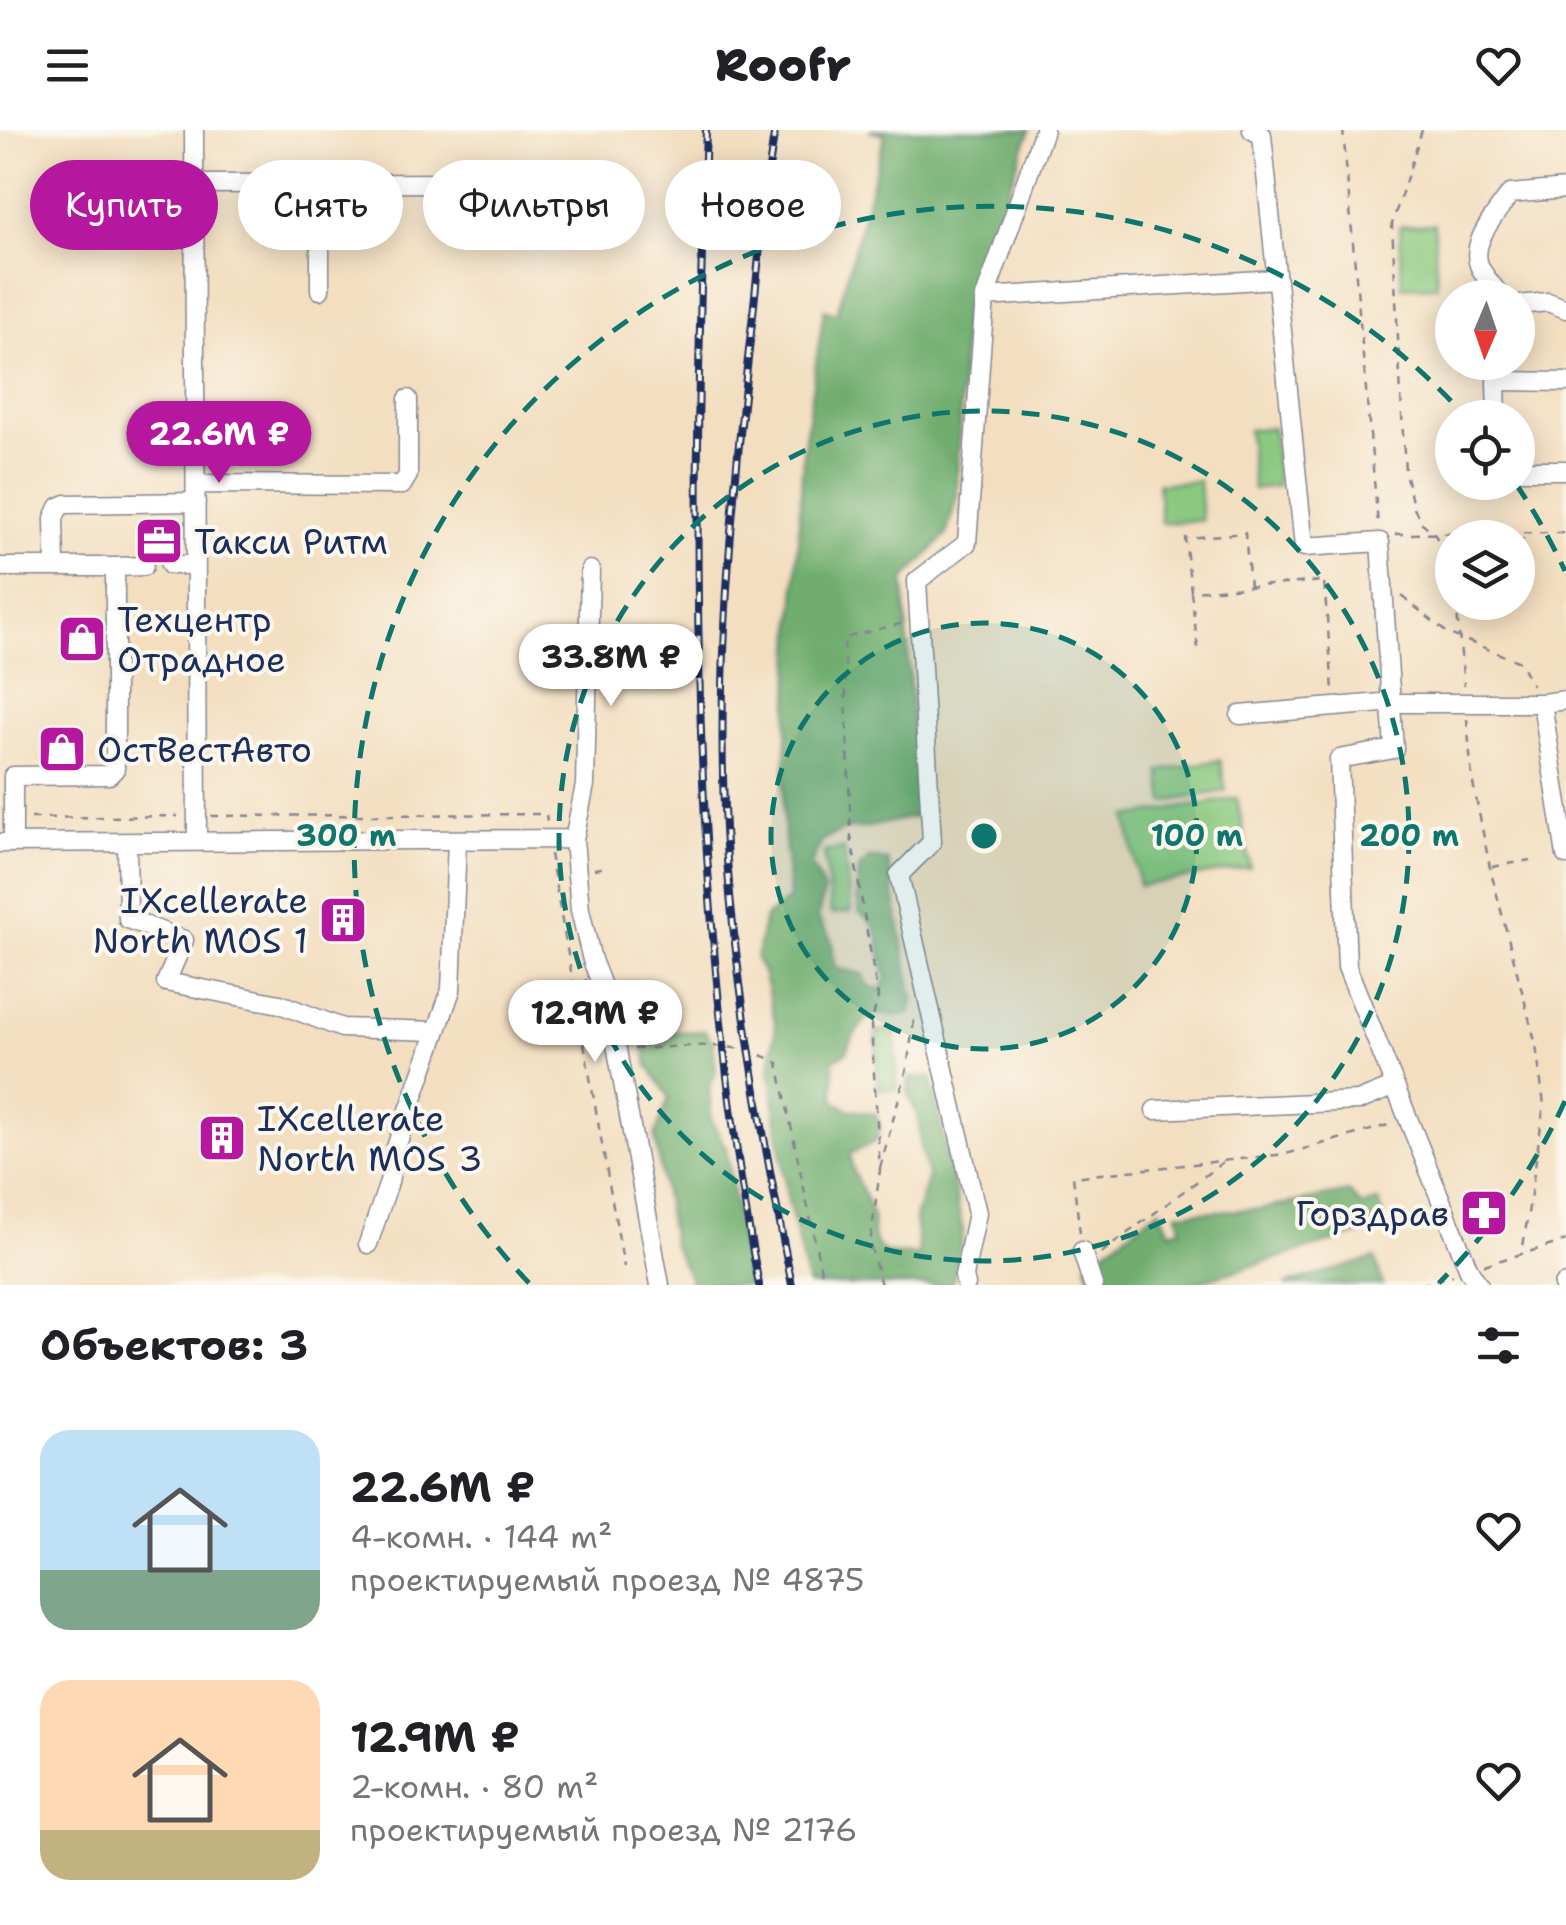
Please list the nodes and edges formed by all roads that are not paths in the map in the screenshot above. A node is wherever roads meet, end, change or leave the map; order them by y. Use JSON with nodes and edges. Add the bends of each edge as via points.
{"nodes":[{"id":1,"x":194,"y":130,"type":"edge"},
{"id":2,"x":1044,"y":130,"type":"edge"},
{"id":3,"x":1252,"y":130,"type":"edge"},
{"id":4,"x":194,"y":160,"type":"edge"},
{"id":5,"x":1566,"y":189,"type":"edge"},
{"id":6,"x":194,"y":250,"type":"edge"},
{"id":7,"x":320,"y":250,"type":"edge"},
{"id":8,"x":1276,"y":279,"type":"junction"},
{"id":9,"x":1490,"y":280,"type":"edge"},
{"id":10,"x":320,"y":290,"type":"dead end"},
{"id":11,"x":985,"y":296,"type":"junction"},
{"id":12,"x":1535,"y":303,"type":"edge"},
{"id":13,"x":1566,"y":309,"type":"edge"},
{"id":14,"x":1566,"y":382,"type":"edge"},
{"id":15,"x":408,"y":400,"type":"dead end"},
{"id":16,"x":1497,"y":400,"type":"edge"},
{"id":17,"x":1535,"y":470,"type":"edge"},
{"id":18,"x":1566,"y":470,"type":"edge"},
{"id":19,"x":196,"y":493,"type":"junction"},
{"id":20,"x":196,"y":565,"type":"junction"},
{"id":21,"x":144,"y":566,"type":"dead end"},
{"id":22,"x":170,"y":566,"type":"dead end"},
{"id":23,"x":56,"y":567,"type":"junction"},
{"id":24,"x":115,"y":567,"type":"junction"},
{"id":25,"x":0,"y":568,"type":"edge"},
{"id":26,"x":590,"y":570,"type":"dead end"},
{"id":27,"x":1566,"y":700,"type":"edge"},
{"id":28,"x":1390,"y":703,"type":"junction"},
{"id":29,"x":1542,"y":704,"type":"junction"},
{"id":30,"x":1240,"y":715,"type":"dead end"},
{"id":31,"x":574,"y":839,"type":"junction"},
{"id":32,"x":457,"y":840,"type":"junction"},
{"id":33,"x":197,"y":841,"type":"junction"},
{"id":34,"x":127,"y":842,"type":"junction"},
{"id":35,"x":7,"y":843,"type":"edge"},
{"id":36,"x":1566,"y":854,"type":"edge"},
{"id":37,"x":436,"y":1031,"type":"junction"},
{"id":38,"x":1395,"y":1086,"type":"junction"},
{"id":39,"x":1155,"y":1110,"type":"dead end"},
{"id":40,"x":368,"y":1244,"type":"dead end"},
{"id":41,"x":1084,"y":1258,"type":"road end"},
{"id":42,"x":1474,"y":1278,"type":"edge"},
{"id":43,"x":660,"y":1285,"type":"edge"},
{"id":44,"x":966,"y":1285,"type":"edge"},
{"id":45,"x":1093,"y":1285,"type":"edge"}],
"edges":[{"from":1,"to":4,"type":"street"},
{"from":2,"to":11,"type":"street"},
{"from":3,"to":8,"type":"street","via":[[1262,136]]},
{"from":5,"to":9,"type":"street","via":[[1510,194],[1477,248]]},
{"from":6,"to":19,"type":"street"},
{"from":7,"to":10,"type":"street"},
{"from":8,"to":11,"type":"street"},
{"from":8,"to":28,"type":"street","via":[[1304,547],[1380,542]]},
{"from":11,"to":44,"type":"street","via":[[967,543],[917,581],[932,842],[899,874],[976,1213]]},
{"from":12,"to":13,"type":"street"},
{"from":14,"to":16,"type":"street","via":[[1496,380]]},
{"from":15,"to":19,"type":"street","via":[[408,474],[402,485]]},
{"from":17,"to":18,"type":"street"},
{"from":19,"to":20,"type":"street"},
{"from":19,"to":23,"type":"street","via":[[59,507]]},
{"from":20,"to":22,"type":"street"},
{"from":20,"to":33,"type":"street"},
{"from":21,"to":24,"type":"street"},
{"from":23,"to":24,"type":"street"},
{"from":23,"to":25,"type":"street"},
{"from":24,"to":35,"type":"street","via":[[115,769],[109,775],[13,776]]},
{"from":26,"to":31,"type":"street","via":[[585,786]]},
{"from":27,"to":29,"type":"street"},
{"from":28,"to":29,"type":"street"},
{"from":28,"to":30,"type":"street"},
{"from":28,"to":38,"type":"street","via":[[1394,748],[1339,759],[1347,967]]},
{"from":29,"to":36,"type":"street"},
{"from":31,"to":32,"type":"street"},
{"from":31,"to":43,"type":"street","via":[[580,910],[608,1002]]},
{"from":32,"to":33,"type":"street"},
{"from":32,"to":37,"type":"street","via":[[451,990]]},
{"from":33,"to":34,"type":"street"},
{"from":34,"to":35,"type":"street"},
{"from":34,"to":37,"type":"street","via":[[128,918],[184,940],[166,982],[280,1004],[342,1028]]},
{"from":37,"to":40,"type":"street"},
{"from":38,"to":39,"type":"street","via":[[1358,1101]]},
{"from":38,"to":42,"type":"street"},
{"from":41,"to":45,"type":"street"}]}
